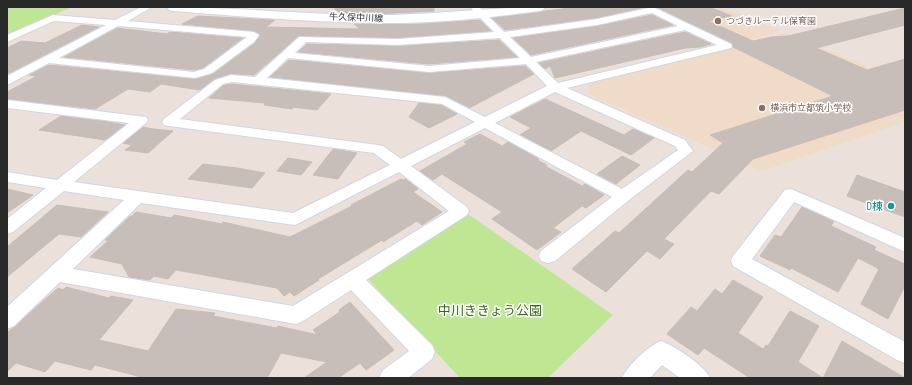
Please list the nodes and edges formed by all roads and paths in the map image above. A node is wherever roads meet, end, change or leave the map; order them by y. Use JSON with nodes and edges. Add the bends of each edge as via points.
{"nodes":[{"id":1,"x":148,"y":7,"type":"edge"},
{"id":2,"x":173,"y":7,"type":"edge"},
{"id":3,"x":221,"y":7,"type":"edge"},
{"id":4,"x":513,"y":7,"type":"edge"},
{"id":5,"x":539,"y":7,"type":"edge"},
{"id":6,"x":477,"y":11,"type":"edge"},
{"id":7,"x":117,"y":23,"type":"junction"},
{"id":8,"x":686,"y":27,"type":"junction"},
{"id":9,"x":501,"y":35,"type":"junction"},
{"id":10,"x":7,"y":39,"type":"edge"},
{"id":11,"x":286,"y":55,"type":"junction"},
{"id":12,"x":47,"y":60,"type":"junction"},
{"id":13,"x":527,"y":61,"type":"junction"},
{"id":14,"x":7,"y":81,"type":"edge"},
{"id":15,"x":258,"y":81,"type":"junction"},
{"id":16,"x":555,"y":87,"type":"junction"},
{"id":17,"x":7,"y":104,"type":"edge"},
{"id":18,"x":485,"y":122,"type":"junction"},
{"id":19,"x":400,"y":165,"type":"junction"},
{"id":20,"x":7,"y":177,"type":"edge"},
{"id":21,"x":62,"y":184,"type":"junction"},
{"id":22,"x":623,"y":196,"type":"junction"},
{"id":23,"x":137,"y":197,"type":"junction"},
{"id":24,"x":7,"y":228,"type":"edge"},
{"id":25,"x":905,"y":245,"type":"edge"},
{"id":26,"x":548,"y":256,"type":"dead end"},
{"id":27,"x":56,"y":274,"type":"junction"},
{"id":28,"x":353,"y":279,"type":"junction"},
{"id":29,"x":7,"y":320,"type":"edge"},
{"id":30,"x":905,"y":353,"type":"edge"},
{"id":31,"x":391,"y":378,"type":"edge"},
{"id":32,"x":634,"y":378,"type":"edge"},
{"id":33,"x":698,"y":378,"type":"edge"}],
"edges":[{"from":1,"to":7,"type":"street"},
{"from":2,"to":6,"type":"street","name":"牛久保中川線","via":[[293,16],[383,19]]},
{"from":3,"to":6,"type":"street","name":"牛久保中川線","via":[[299,13],[386,15]]},
{"from":4,"to":6,"type":"street","name":"牛久保中川線"},
{"from":5,"to":6,"type":"street","name":"牛久保中川線"},
{"from":6,"to":9,"type":"street"},
{"from":7,"to":10,"type":"street","via":[[53,18]]},
{"from":7,"to":12,"type":"street"},
{"from":7,"to":12,"type":"street","via":[[254,35],[208,71],[195,75]]},
{"from":8,"to":9,"type":"street","via":[[653,10],[597,22]]},
{"from":8,"to":13,"type":"street"},
{"from":8,"to":16,"type":"street","via":[[727,46]]},
{"from":9,"to":11,"type":"street","via":[[398,42],[303,39]]},
{"from":9,"to":13,"type":"street"},
{"from":11,"to":13,"type":"street","via":[[429,69]]},
{"from":11,"to":15,"type":"street"},
{"from":12,"to":14,"type":"street"},
{"from":13,"to":16,"type":"street"},
{"from":15,"to":18,"type":"street","via":[[445,101]]},
{"from":15,"to":19,"type":"street","via":[[231,78],[218,82],[169,122],[378,149]]},
{"from":16,"to":18,"type":"street"},
{"from":16,"to":22,"type":"street","via":[[680,143],[686,151]]},
{"from":17,"to":21,"type":"street","via":[[141,120]]},
{"from":18,"to":19,"type":"street"},
{"from":18,"to":22,"type":"street"},
{"from":19,"to":23,"type":"street","via":[[295,219]]},
{"from":19,"to":28,"type":"street","via":[[461,210]]},
{"from":20,"to":21,"type":"street"},
{"from":21,"to":23,"type":"street"},
{"from":21,"to":24,"type":"street"},
{"from":22,"to":26,"type":"street"},
{"from":23,"to":27,"type":"street"},
{"from":25,"to":30,"type":"street","via":[[791,194],[740,261]]},
{"from":27,"to":28,"type":"street","via":[[296,315]]},
{"from":27,"to":29,"type":"street"},
{"from":28,"to":31,"type":"street","via":[[424,352]]},
{"from":32,"to":33,"type":"street","via":[[661,351]]}]}
